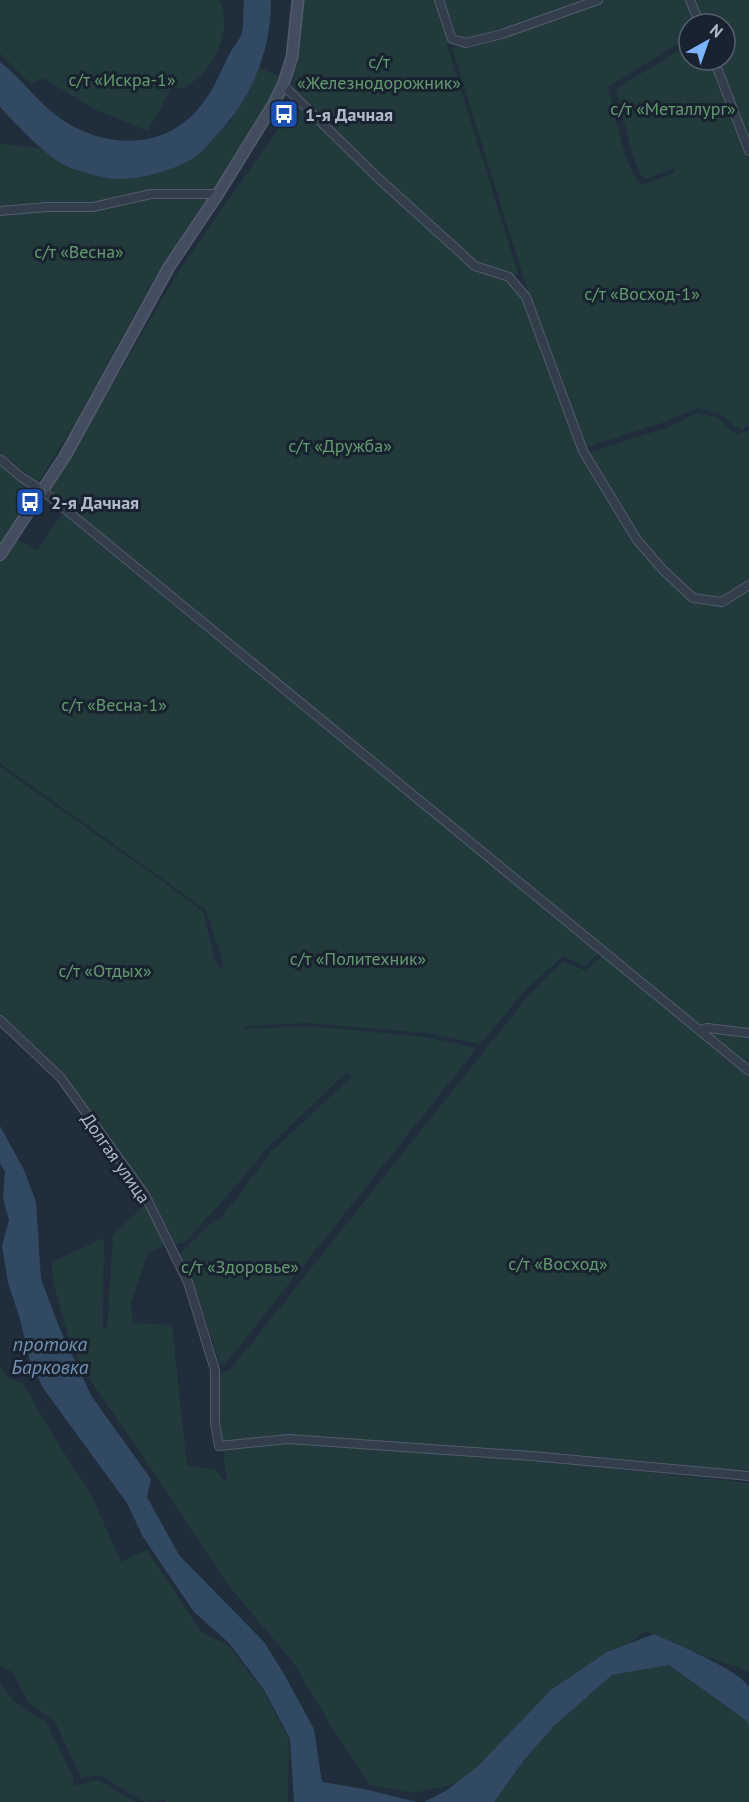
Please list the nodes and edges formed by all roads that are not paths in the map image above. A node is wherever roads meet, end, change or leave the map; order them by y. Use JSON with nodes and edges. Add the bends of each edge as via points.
{"nodes":[{"id":1,"x":298,"y":0,"type":"edge"},
{"id":2,"x":439,"y":0,"type":"edge"},
{"id":3,"x":598,"y":0,"type":"edge"},
{"id":4,"x":719,"y":72,"type":"edge"},
{"id":5,"x":283,"y":85,"type":"junction"},
{"id":6,"x":749,"y":151,"type":"edge"},
{"id":7,"x":218,"y":194,"type":"junction"},
{"id":8,"x":0,"y":212,"type":"edge"},
{"id":9,"x":0,"y":459,"type":"edge"},
{"id":10,"x":43,"y":491,"type":"junction"},
{"id":11,"x":0,"y":555,"type":"edge"},
{"id":12,"x":749,"y":585,"type":"edge"},
{"id":13,"x":0,"y":1020,"type":"edge"},
{"id":14,"x":699,"y":1030,"type":"junction"},
{"id":15,"x":749,"y":1033,"type":"edge"},
{"id":16,"x":749,"y":1071,"type":"edge"},
{"id":17,"x":749,"y":1476,"type":"edge"}],
"edges":[{"from":1,"to":5,"type":"main road","via":[[292,57]]},
{"from":2,"to":3,"type":"street","via":[[452,39],[466,43]]},
{"from":4,"to":6,"type":"street"},
{"from":5,"to":7,"type":"main road"},
{"from":5,"to":12,"type":"street","via":[[475,266],[509,277],[526,297],[583,452],[637,540],[663,570],[693,598],[722,602]]},
{"from":7,"to":8,"type":"street","via":[[151,194],[93,207]]},
{"from":7,"to":10,"type":"main road","via":[[169,267]]},
{"from":9,"to":10,"type":"street"},
{"from":10,"to":11,"type":"main road"},
{"from":10,"to":14,"type":"street"},
{"from":13,"to":17,"type":"street","name":"Долгая улица","via":[[61,1077],[145,1195],[188,1282],[215,1370],[219,1446],[288,1439]]},
{"from":14,"to":15,"type":"street"},
{"from":14,"to":16,"type":"street"}]}
